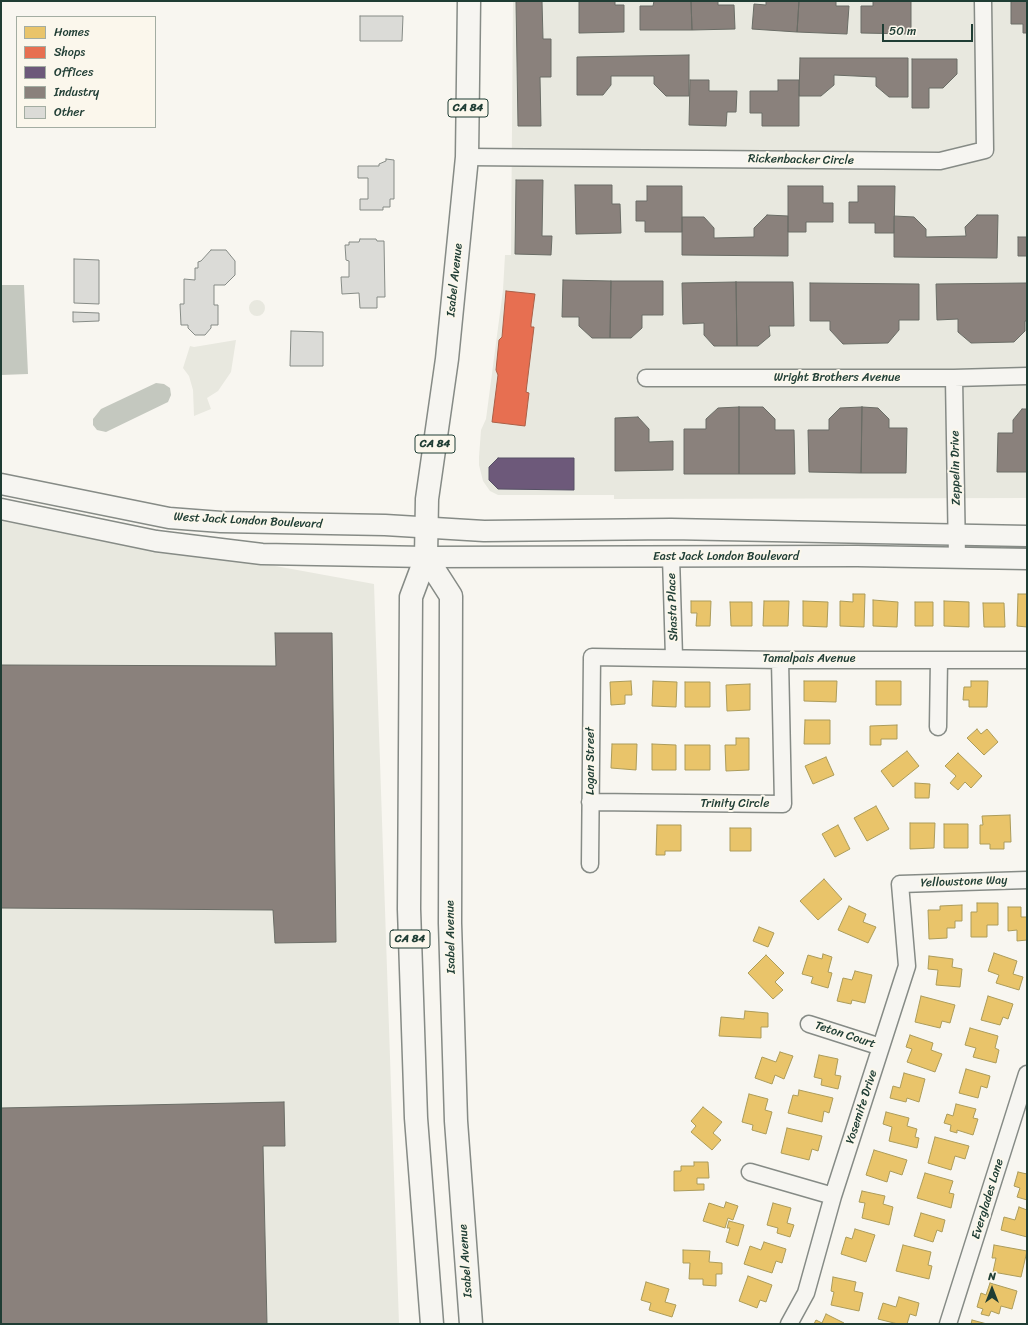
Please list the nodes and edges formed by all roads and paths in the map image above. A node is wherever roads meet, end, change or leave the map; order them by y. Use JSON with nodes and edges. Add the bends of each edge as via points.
{"nodes":[{"id":1,"x":469,"y":1,"type":"edge"},
{"id":2,"x":983,"y":1,"type":"edge"},
{"id":3,"x":467,"y":157,"type":"junction"},
{"id":4,"x":1027,"y":376,"type":"edge"},
{"id":5,"x":646,"y":378,"type":"dead end"},
{"id":6,"x":954,"y":378,"type":"junction"},
{"id":7,"x":1,"y":484,"type":"edge"},
{"id":8,"x":1,"y":509,"type":"edge"},
{"id":9,"x":426,"y":528,"type":"junction"},
{"id":10,"x":957,"y":535,"type":"junction"},
{"id":11,"x":1027,"y":536,"type":"edge"},
{"id":12,"x":426,"y":557,"type":"junction"},
{"id":13,"x":671,"y":558,"type":"junction"},
{"id":14,"x":957,"y":558,"type":"junction"},
{"id":15,"x":1027,"y":559,"type":"edge"},
{"id":16,"x":592,"y":657,"type":"joint"},
{"id":17,"x":674,"y":657,"type":"junction"},
{"id":18,"x":780,"y":660,"type":"junction"},
{"id":19,"x":939,"y":660,"type":"junction"},
{"id":20,"x":1027,"y":660,"type":"edge"},
{"id":21,"x":938,"y":727,"type":"dead end"},
{"id":22,"x":590,"y":802,"type":"junction"},
{"id":23,"x":590,"y":864,"type":"dead end"},
{"id":24,"x":1027,"y":880,"type":"edge"},
{"id":25,"x":900,"y":884,"type":"joint"},
{"id":26,"x":809,"y":1024,"type":"dead end"},
{"id":27,"x":881,"y":1047,"type":"junction"},
{"id":28,"x":1027,"y":1074,"type":"edge"},
{"id":29,"x":750,"y":1172,"type":"dead end"},
{"id":30,"x":833,"y":1196,"type":"junction"},
{"id":31,"x":432,"y":1324,"type":"edge"},
{"id":32,"x":471,"y":1324,"type":"edge"},
{"id":33,"x":789,"y":1324,"type":"edge"},
{"id":34,"x":948,"y":1324,"type":"edge"}],
"edges":[{"from":1,"to":3,"type":"highway","name":"Isabel Avenue","number":"CA 84"},
{"from":2,"to":3,"type":"street","name":"Rickenbacker Circle","via":[[985,150],[940,161]]},
{"from":3,"to":9,"type":"highway","name":"Isabel Avenue","number":"CA 84","via":[[447,360],[427,499]]},
{"from":4,"to":6,"type":"street","name":"Wright Brothers Avenue"},
{"from":5,"to":6,"type":"street","name":"Wright Brothers Avenue"},
{"from":6,"to":10,"type":"street","name":"Zeppelin Drive"},
{"from":7,"to":9,"type":"main road","name":"West Jack London Boulevard","via":[[169,518]]},
{"from":8,"to":12,"type":"main road","via":[[156,542],[212,550],[262,554]]},
{"from":9,"to":10,"type":"main road","via":[[484,531],[671,529]]},
{"from":9,"to":12,"type":"highway","name":"Isabel Avenue","number":"CA 84"},
{"from":10,"to":11,"type":"main road"},
{"from":10,"to":14,"type":"street","name":"Zeppelin Drive"},
{"from":12,"to":13,"type":"main road","name":"East Jack London Boulevard"},
{"from":12,"to":31,"type":"highway","name":"Isabel Avenue","number":"CA 84","via":[[411,597],[409,909],[416,1118]]},
{"from":12,"to":32,"type":"highway","name":"Isabel Avenue","via":[[451,596],[451,931],[456,1121]]},
{"from":13,"to":14,"type":"main road","name":"East Jack London Boulevard"},
{"from":13,"to":17,"type":"street","name":"Shasta Place"},
{"from":14,"to":15,"type":"main road","name":"East Jack London Boulevard"},
{"from":16,"to":17,"type":"street","name":"Tamalpais Avenue"},
{"from":16,"to":22,"type":"street","name":"Logan Street"},
{"from":17,"to":18,"type":"street","name":"Tamalpais Avenue"},
{"from":18,"to":19,"type":"street","name":"Tamalpais Avenue"},
{"from":18,"to":22,"type":"street","name":"Trinity Circle","via":[[783,804]]},
{"from":19,"to":20,"type":"street","name":"Tamalpais Avenue"},
{"from":19,"to":21,"type":"street"},
{"from":22,"to":23,"type":"street","name":"Logan Street"},
{"from":24,"to":25,"type":"street","name":"Yellowstone Way"},
{"from":25,"to":27,"type":"street","name":"Yosemite Drive","via":[[907,966]]},
{"from":26,"to":27,"type":"street","name":"Teton Court"},
{"from":27,"to":30,"type":"street","name":"Yosemite Drive"},
{"from":28,"to":34,"type":"street","name":"Everglades Lane"},
{"from":29,"to":30,"type":"street"},
{"from":30,"to":33,"type":"street","name":"Yosemite Drive","via":[[806,1293]]}]}
